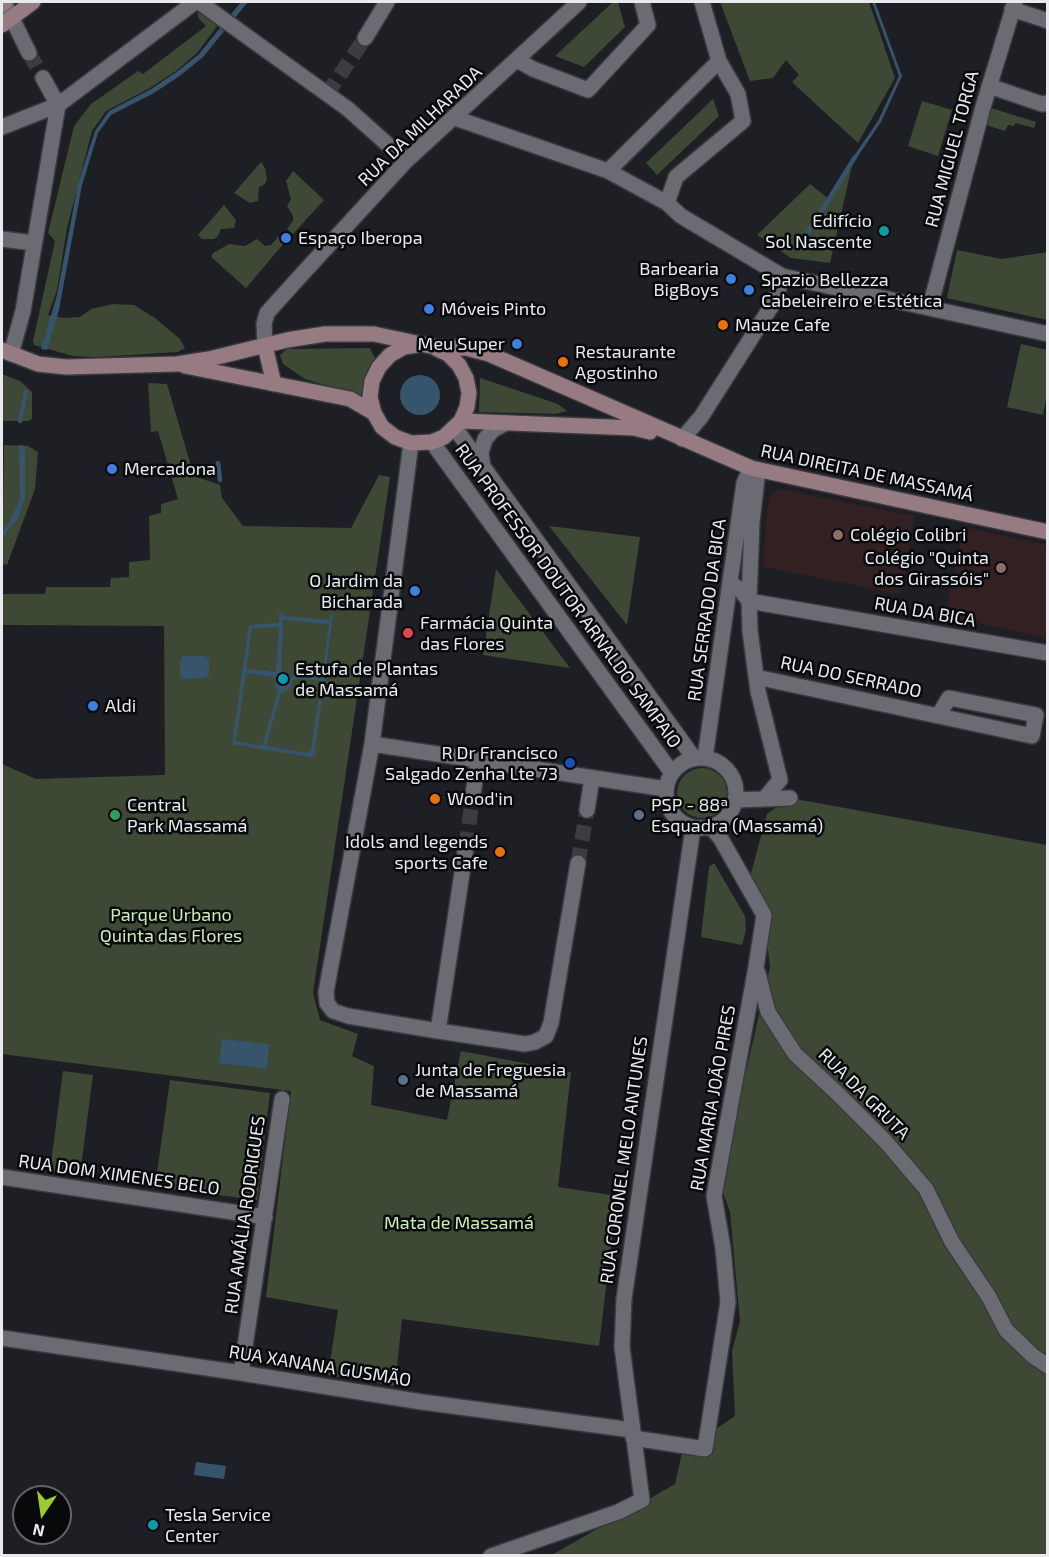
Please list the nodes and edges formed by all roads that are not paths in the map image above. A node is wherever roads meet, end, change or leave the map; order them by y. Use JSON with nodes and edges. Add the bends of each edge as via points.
{"nodes":[{"id":1,"x":4,"y":2,"type":"edge"},
{"id":2,"x":33,"y":2,"type":"edge"},
{"id":3,"x":387,"y":2,"type":"edge"},
{"id":4,"x":579,"y":2,"type":"edge"},
{"id":5,"x":642,"y":2,"type":"edge"},
{"id":6,"x":702,"y":2,"type":"edge"},
{"id":7,"x":190,"y":3,"type":"edge"},
{"id":8,"x":1014,"y":5,"type":"edge"},
{"id":9,"x":1041,"y":18,"type":"edge"},
{"id":10,"x":7,"y":21,"type":"edge"},
{"id":11,"x":365,"y":38,"type":"tunnel mouth"},
{"id":12,"x":29,"y":53,"type":"tunnel mouth"},
{"id":13,"x":518,"y":60,"type":"junction"},
{"id":14,"x":719,"y":61,"type":"junction"},
{"id":15,"x":43,"y":78,"type":"tunnel mouth"},
{"id":16,"x":990,"y":82,"type":"junction"},
{"id":17,"x":1047,"y":96,"type":"edge"},
{"id":18,"x":1047,"y":103,"type":"edge"},
{"id":19,"x":58,"y":105,"type":"junction"},
{"id":20,"x":455,"y":118,"type":"junction"},
{"id":21,"x":2,"y":127,"type":"edge"},
{"id":22,"x":406,"y":161,"type":"junction"},
{"id":23,"x":608,"y":171,"type":"junction"},
{"id":24,"x":667,"y":203,"type":"junction"},
{"id":25,"x":2,"y":239,"type":"edge"},
{"id":26,"x":34,"y":243,"type":"junction"},
{"id":27,"x":782,"y":276,"type":"junction"},
{"id":28,"x":930,"y":307,"type":"junction"},
{"id":29,"x":1047,"y":334,"type":"edge"},
{"id":30,"x":265,"y":346,"type":"junction"},
{"id":31,"x":427,"y":346,"type":"junction"},
{"id":32,"x":6,"y":352,"type":"edge"},
{"id":33,"x":177,"y":364,"type":"junction"},
{"id":34,"x":274,"y":384,"type":"junction"},
{"id":35,"x":374,"y":412,"type":"junction"},
{"id":36,"x":506,"y":423,"type":"junction"},
{"id":37,"x":458,"y":425,"type":"junction"},
{"id":38,"x":682,"y":440,"type":"junction"},
{"id":39,"x":432,"y":442,"type":"junction"},
{"id":40,"x":411,"y":443,"type":"junction"},
{"id":41,"x":483,"y":467,"type":"junction"},
{"id":42,"x":754,"y":469,"type":"junction"},
{"id":43,"x":1047,"y":532,"type":"edge"},
{"id":44,"x":731,"y":584,"type":"junction"},
{"id":45,"x":749,"y":601,"type":"junction"},
{"id":46,"x":1047,"y":653,"type":"edge"},
{"id":47,"x":756,"y":677,"type":"junction"},
{"id":48,"x":938,"y":716,"type":"junction"},
{"id":49,"x":372,"y":744,"type":"junction"},
{"id":50,"x":700,"y":758,"type":"junction"},
{"id":51,"x":478,"y":760,"type":"junction"},
{"id":52,"x":672,"y":773,"type":"junction"},
{"id":53,"x":592,"y":778,"type":"junction"},
{"id":54,"x":666,"y":789,"type":"junction"},
{"id":55,"x":473,"y":794,"type":"tunnel mouth"},
{"id":56,"x":790,"y":798,"type":"dead end"},
{"id":57,"x":764,"y":799,"type":"junction"},
{"id":58,"x":736,"y":800,"type":"junction"},
{"id":59,"x":587,"y":810,"type":"tunnel mouth"},
{"id":60,"x":711,"y":827,"type":"junction"},
{"id":61,"x":693,"y":828,"type":"junction"},
{"id":62,"x":466,"y":847,"type":"tunnel mouth"},
{"id":63,"x":578,"y":864,"type":"tunnel mouth"},
{"id":64,"x":756,"y":967,"type":"junction"},
{"id":65,"x":438,"y":1030,"type":"junction"},
{"id":66,"x":282,"y":1099,"type":"dead end"},
{"id":67,"x":2,"y":1178,"type":"edge"},
{"id":68,"x":266,"y":1217,"type":"junction"},
{"id":69,"x":2,"y":1338,"type":"edge"},
{"id":70,"x":1047,"y":1366,"type":"edge"},
{"id":71,"x":242,"y":1373,"type":"junction"},
{"id":72,"x":633,"y":1434,"type":"junction"},
{"id":73,"x":491,"y":1556,"type":"edge"}],
"edges":[{"from":1,"to":10,"type":"street"},
{"from":2,"to":10,"type":"main road"},
{"from":3,"to":11,"type":"street"},
{"from":4,"to":13,"type":"street","name":"RUA DA MILHARADA"},
{"from":5,"to":13,"type":"street","via":[[648,25],[588,90]]},
{"from":6,"to":14,"type":"street"},
{"from":7,"to":19,"type":"street"},
{"from":7,"to":22,"type":"street","via":[[348,109]]},
{"from":8,"to":9,"type":"street"},
{"from":8,"to":16,"type":"street","name":"RUA MIGUEL TORGA"},
{"from":10,"to":12,"type":"street"},
{"from":13,"to":20,"type":"street","name":"RUA DA MILHARADA"},
{"from":14,"to":23,"type":"street"},
{"from":14,"to":24,"type":"street","via":[[738,94],[743,121],[676,177]]},
{"from":15,"to":19,"type":"street"},
{"from":16,"to":17,"type":"street"},
{"from":16,"to":18,"type":"street"},
{"from":16,"to":28,"type":"street","name":"RUA MIGUEL TORGA"},
{"from":19,"to":21,"type":"street"},
{"from":19,"to":26,"type":"street"},
{"from":20,"to":22,"type":"street","name":"RUA DA MILHARADA"},
{"from":20,"to":23,"type":"street"},
{"from":22,"to":30,"type":"street","name":"RUA DA MILHARADA","via":[[267,313]]},
{"from":23,"to":24,"type":"street"},
{"from":24,"to":27,"type":"street","via":[[681,216]]},
{"from":25,"to":26,"type":"street"},
{"from":26,"to":32,"type":"street","via":[[23,311]]},
{"from":27,"to":28,"type":"street"},
{"from":27,"to":38,"type":"street","via":[[776,299],[701,417]]},
{"from":28,"to":29,"type":"street"},
{"from":30,"to":31,"type":"main road","name":"RUA DIREITA DE MASSAMÁ","via":[[335,334],[374,334]]},
{"from":30,"to":33,"type":"main road","name":"RUA DIREITA DE MASSAMÁ"},
{"from":30,"to":34,"type":"main road"},
{"from":31,"to":35,"type":"main road","name":"RUA DIREITA DE MASSAMÁ","via":[[404,347],[379,367],[370,397]]},
{"from":31,"to":37,"type":"main road","name":"RUA DIREITA DE MASSAMÁ","via":[[448,354],[466,378],[467,408]]},
{"from":31,"to":38,"type":"main road","name":"RUA DIREITA DE MASSAMÁ","via":[[466,348],[489,354]]},
{"from":32,"to":33,"type":"main road","name":"RUA DIREITA DE MASSAMÁ","via":[[57,367]]},
{"from":33,"to":34,"type":"main road","name":"RUA DIREITA DE MASSAMÁ"},
{"from":34,"to":35,"type":"main road","name":"RUA DIREITA DE MASSAMÁ","via":[[350,399]]},
{"from":35,"to":40,"type":"main road","name":"RUA DIREITA DE MASSAMÁ","via":[[382,427]]},
{"from":36,"to":37,"type":"main road","name":"RUA DIREITA DE MASSAMÁ"},
{"from":36,"to":38,"type":"main road","name":"RUA DIREITA DE MASSAMÁ","via":[[634,428]]},
{"from":36,"to":41,"type":"street","via":[[485,440],[481,453]]},
{"from":37,"to":39,"type":"main road"},
{"from":37,"to":41,"type":"street","name":"RUA PROFESSOR DOUTOR ARNALDO SAMPAIO"},
{"from":38,"to":42,"type":"main road","name":"RUA DIREITA DE MASSAMÁ"},
{"from":39,"to":40,"type":"main road"},
{"from":39,"to":52,"type":"street","name":"RUA PROFESSOR DOUTOR ARNALDO SAMPAIO"},
{"from":40,"to":49,"type":"street"},
{"from":41,"to":50,"type":"street","name":"RUA PROFESSOR DOUTOR ARNALDO SAMPAIO"},
{"from":42,"to":43,"type":"main road","name":"RUA DIREITA DE MASSAMÁ"},
{"from":42,"to":44,"type":"street","name":"RUA SERRADO DA BICA","via":[[744,483]]},
{"from":42,"to":45,"type":"street","name":"RUA SERRADO DA BICA"},
{"from":44,"to":45,"type":"street"},
{"from":44,"to":50,"type":"street","name":"RUA SERRADO DA BICA"},
{"from":45,"to":46,"type":"street","name":"RUA DA BICA"},
{"from":45,"to":47,"type":"street","name":"RUA SERRADO DA BICA"},
{"from":47,"to":48,"type":"street","name":"RUA DO SERRADO"},
{"from":47,"to":57,"type":"street","name":"RUA SERRADO DA BICA","via":[[780,780]]},
{"from":48,"to":48,"type":"street","name":"RUA DO SERRADO","via":[[1032,736],[1036,715],[949,698]]},
{"from":49,"to":51,"type":"street"},
{"from":49,"to":65,"type":"street","via":[[327,1003],[333,1011],[348,1016]]},
{"from":50,"to":52,"type":"street","via":[[685,761]]},
{"from":50,"to":58,"type":"street","via":[[717,761],[726,768],[733,777]]},
{"from":51,"to":53,"type":"street"},
{"from":51,"to":55,"type":"street"},
{"from":52,"to":54,"type":"street"},
{"from":53,"to":54,"type":"street"},
{"from":53,"to":59,"type":"street"},
{"from":54,"to":61,"type":"street","via":[[669,809],[675,818]]},
{"from":56,"to":57,"type":"street"},
{"from":57,"to":58,"type":"street"},
{"from":58,"to":60,"type":"street","via":[[727,817]]},
{"from":60,"to":61,"type":"street"},
{"from":60,"to":64,"type":"street","name":"RUA DA GRUTA","via":[[764,915]]},
{"from":61,"to":72,"type":"street","name":"RUA CORONEL MELO ANTUNES","via":[[624,1299],[622,1347]]},
{"from":62,"to":65,"type":"street"},
{"from":63,"to":65,"type":"street","via":[[546,1036],[525,1044]]},
{"from":64,"to":70,"type":"street","name":"RUA DA GRUTA","via":[[768,1012],[795,1054],[886,1142],[926,1189],[952,1242],[1006,1330]]},
{"from":64,"to":72,"type":"street","name":"RUA MARIA JOÃO PIRES","via":[[714,1196],[728,1302],[705,1449]]},
{"from":66,"to":68,"type":"street","name":"RUA AMÁLIA RODRIGUES"},
{"from":67,"to":68,"type":"street","name":"RUA DOM XIMENES BELO"},
{"from":68,"to":71,"type":"street","name":"RUA AMÁLIA RODRIGUES"},
{"from":69,"to":71,"type":"street","name":"RUA XANANA GUSMÃO"},
{"from":71,"to":72,"type":"street","name":"RUA XANANA GUSMÃO"},
{"from":72,"to":73,"type":"street","name":"RUA CORONEL MELO ANTUNES","via":[[642,1500]]}]}
